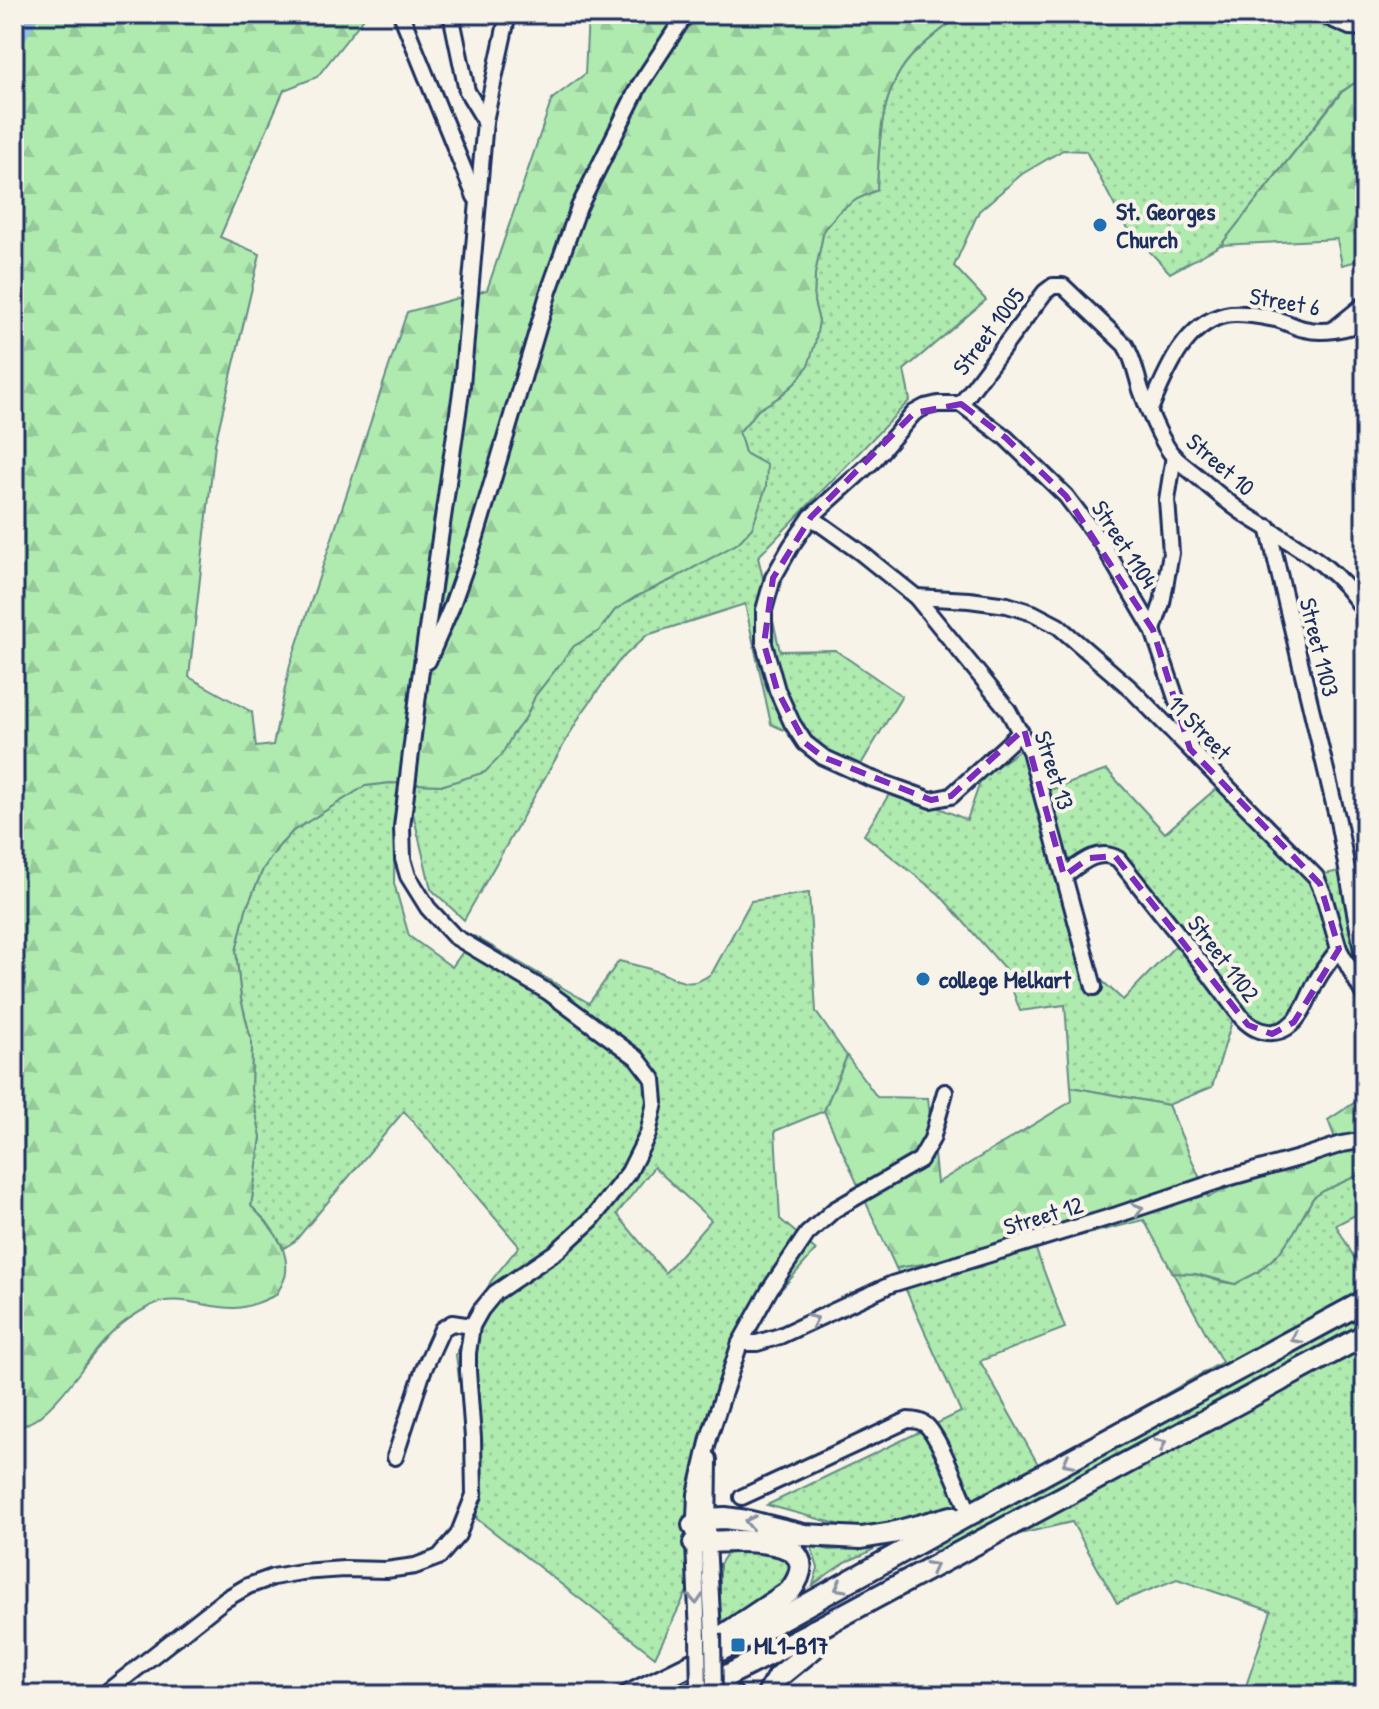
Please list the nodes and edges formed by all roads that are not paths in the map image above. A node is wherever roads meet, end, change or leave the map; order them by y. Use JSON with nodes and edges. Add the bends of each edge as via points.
{"nodes":[{"id":1,"x":401,"y":14,"type":"edge"},
{"id":2,"x":451,"y":14,"type":"edge"},
{"id":3,"x":508,"y":14,"type":"edge"},
{"id":4,"x":686,"y":14,"type":"edge"},
{"id":5,"x":1320,"y":14,"type":"edge"},
{"id":6,"x":1365,"y":28,"type":"edge"},
{"id":7,"x":485,"y":121,"type":"junction"},
{"id":8,"x":477,"y":201,"type":"junction"},
{"id":9,"x":1053,"y":286,"type":"joint"},
{"id":10,"x":1365,"y":304,"type":"edge"},
{"id":11,"x":1365,"y":321,"type":"edge"},
{"id":12,"x":1333,"y":330,"type":"junction"},
{"id":13,"x":961,"y":404,"type":"junction"},
{"id":14,"x":1150,"y":410,"type":"junction"},
{"id":15,"x":1174,"y":456,"type":"junction"},
{"id":16,"x":811,"y":517,"type":"junction"},
{"id":17,"x":1268,"y":527,"type":"junction"},
{"id":18,"x":916,"y":597,"type":"junction"},
{"id":19,"x":1365,"y":613,"type":"edge"},
{"id":20,"x":1153,"y":630,"type":"junction"},
{"id":21,"x":420,"y":678,"type":"junction"},
{"id":22,"x":1021,"y":732,"type":"junction"},
{"id":23,"x":1190,"y":749,"type":"junction"},
{"id":24,"x":1064,"y":876,"type":"junction"},
{"id":25,"x":1339,"y":949,"type":"junction"},
{"id":26,"x":1365,"y":966,"type":"edge"},
{"id":27,"x":1094,"y":987,"type":"dead end"},
{"id":28,"x":1365,"y":997,"type":"edge"},
{"id":29,"x":945,"y":1092,"type":"dead end"},
{"id":30,"x":1365,"y":1140,"type":"edge"},
{"id":31,"x":1365,"y":1301,"type":"edge"},
{"id":32,"x":472,"y":1326,"type":"junction"},
{"id":33,"x":1365,"y":1335,"type":"edge"},
{"id":34,"x":740,"y":1343,"type":"junction"},
{"id":35,"x":395,"y":1457,"type":"dead end"},
{"id":36,"x":742,"y":1497,"type":"dead end"},
{"id":37,"x":967,"y":1516,"type":"junction"},
{"id":38,"x":701,"y":1532,"type":"junction"},
{"id":39,"x":815,"y":1630,"type":"junction"},
{"id":40,"x":649,"y":1686,"type":"junction"},
{"id":41,"x":702,"y":1693,"type":"edge"},
{"id":42,"x":103,"y":1695,"type":"edge"},
{"id":43,"x":630,"y":1695,"type":"edge"},
{"id":44,"x":732,"y":1695,"type":"edge"},
{"id":45,"x":767,"y":1695,"type":"edge"}],
"edges":[{"from":1,"to":8,"type":"street"},
{"from":2,"to":7,"type":"street","via":[[467,91]]},
{"from":3,"to":7,"type":"street"},
{"from":4,"to":21,"type":"street","via":[[639,86],[579,207],[475,540]]},
{"from":5,"to":6,"type":"street"},
{"from":7,"to":8,"type":"street"},
{"from":8,"to":21,"type":"street","via":[[462,385]]},
{"from":9,"to":13,"type":"street","name":"Street 1005"},
{"from":9,"to":14,"type":"street","name":"Street 10","via":[[1063,286],[1125,345]]},
{"from":10,"to":12,"type":"street"},
{"from":11,"to":12,"type":"street","name":"Street 6"},
{"from":12,"to":14,"type":"street","name":"Street 6","via":[[1313,331],[1236,314],[1213,320],[1183,345]]},
{"from":13,"to":16,"type":"street","via":[[938,404],[914,413],[873,461]]},
{"from":13,"to":20,"type":"street","name":"Street 1104","via":[[1006,438],[1066,496],[1103,545]]},
{"from":14,"to":15,"type":"street","name":"Street 10"},
{"from":15,"to":17,"type":"street","name":"Street 10"},
{"from":15,"to":20,"type":"street","via":[[1167,500],[1171,553]]},
{"from":16,"to":18,"type":"street","name":"Street 13"},
{"from":16,"to":22,"type":"street","via":[[773,578],[764,610],[764,644],[777,690],[805,743],[867,777],[931,800],[951,796]]},
{"from":17,"to":19,"type":"street","name":"Street 10","via":[[1324,565]]},
{"from":17,"to":26,"type":"street","name":"Street 1103","via":[[1338,821]]},
{"from":18,"to":22,"type":"street","name":"Street 13"},
{"from":18,"to":23,"type":"street","name":"11 Street","via":[[1007,605],[1058,626]]},
{"from":20,"to":23,"type":"street","name":"Street 1104"},
{"from":21,"to":32,"type":"street","via":[[402,827],[408,876],[454,936],[548,992],[637,1058],[653,1079],[655,1102],[648,1134],[629,1172],[592,1219],[557,1251],[495,1293]]},
{"from":22,"to":24,"type":"street","name":"Street 13"},
{"from":23,"to":25,"type":"street","name":"11 Street","via":[[1316,877]]},
{"from":24,"to":25,"type":"street","name":"Street 1102","via":[[1089,858],[1107,854],[1118,859],[1242,1018],[1266,1033],[1280,1032],[1294,1022]]},
{"from":24,"to":27,"type":"street","name":"Street 13"},
{"from":25,"to":28,"type":"street","name":"11 Street"},
{"from":29,"to":34,"type":"street","via":[[932,1139],[920,1160],[834,1210],[807,1234]]},
{"from":34,"to":30,"type":"street","name":"Street 12","one_way":true,"via":[[780,1336],[892,1284]]},
{"from":31,"to":37,"type":"highway","one_way":true},
{"from":32,"to":35,"type":"street","via":[[452,1323],[442,1329]]},
{"from":32,"to":42,"type":"street","via":[[468,1371],[474,1495],[458,1535],[439,1557],[386,1570],[301,1572],[248,1586]]},
{"from":39,"to":33,"type":"highway","one_way":true},
{"from":34,"to":38,"type":"street","via":[[709,1438]]},
{"from":36,"to":37,"type":"street","via":[[916,1420],[936,1439]]},
{"from":37,"to":38,"type":"highway","one_way":true,"via":[[861,1538],[804,1535],[735,1519]]},
{"from":37,"to":40,"type":"highway","one_way":true},
{"from":38,"to":40,"type":"highway","via":[[782,1547],[794,1553],[800,1574],[790,1591]]},
{"from":38,"to":41,"type":"street","bridge":true},
{"from":39,"to":41,"type":"highway"},
{"from":39,"to":45,"type":"highway","via":[[814,1648],[777,1678]]},
{"from":40,"to":43,"type":"highway"},
{"from":41,"to":44,"type":"highway","via":[[717,1689]]}]}
